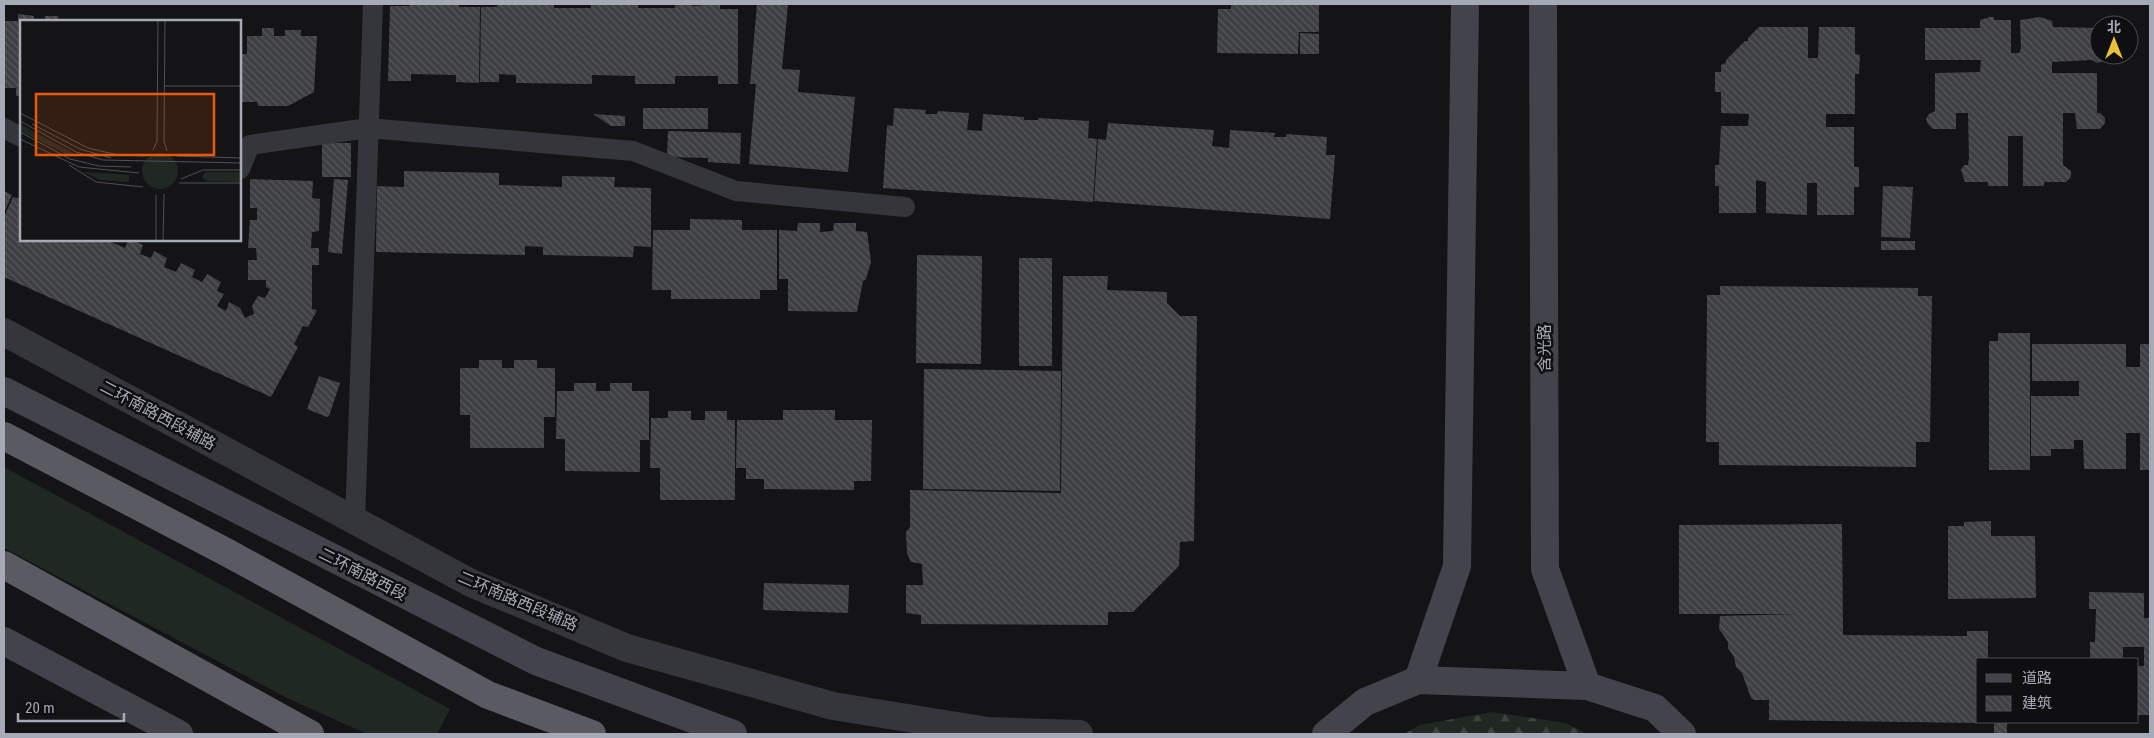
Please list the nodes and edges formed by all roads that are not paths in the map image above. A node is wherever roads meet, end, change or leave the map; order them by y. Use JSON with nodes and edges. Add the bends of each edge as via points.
{"nodes":[{"id":1,"x":373,"y":4,"type":"edge"},
{"id":2,"x":1465,"y":4,"type":"edge"},
{"id":3,"x":1543,"y":4,"type":"edge"},
{"id":4,"x":4,"y":128,"type":"edge"},
{"id":5,"x":368,"y":128,"type":"junction"},
{"id":6,"x":20,"y":136,"type":"edge"},
{"id":7,"x":241,"y":167,"type":"edge"},
{"id":8,"x":906,"y":207,"type":"dead end"},
{"id":9,"x":4,"y":332,"type":"edge"},
{"id":10,"x":4,"y":391,"type":"edge"},
{"id":11,"x":4,"y":436,"type":"edge"},
{"id":12,"x":355,"y":521,"type":"junction"},
{"id":13,"x":4,"y":565,"type":"edge"},
{"id":14,"x":4,"y":641,"type":"edge"},
{"id":15,"x":1418,"y":680,"type":"junction"},
{"id":16,"x":1587,"y":686,"type":"junction"},
{"id":17,"x":179,"y":734,"type":"edge"},
{"id":18,"x":310,"y":734,"type":"edge"},
{"id":19,"x":592,"y":734,"type":"edge"},
{"id":20,"x":733,"y":734,"type":"edge"},
{"id":21,"x":1078,"y":734,"type":"edge"},
{"id":22,"x":1326,"y":734,"type":"edge"},
{"id":23,"x":1682,"y":734,"type":"edge"}],
"edges":[{"from":1,"to":5,"type":"lane"},
{"from":2,"to":15,"type":"main road","via":[[1457,566]]},
{"from":3,"to":16,"type":"main road","name":"含光路","via":[[1544,569]]},
{"from":4,"to":6,"type":"lane"},
{"from":5,"to":7,"type":"lane","via":[[250,145]]},
{"from":5,"to":8,"type":"lane","via":[[633,151],[736,191]]},
{"from":5,"to":12,"type":"lane"},
{"from":9,"to":12,"type":"street","name":"二环南路西段辅路"},
{"from":10,"to":20,"type":"main road","name":"二环南路西段","via":[[536,662]]},
{"from":11,"to":19,"type":"highway","via":[[488,695]]},
{"from":12,"to":21,"type":"street","name":"二环南路西段辅路","via":[[471,583],[627,648],[833,706],[988,731]]},
{"from":13,"to":18,"type":"highway"},
{"from":14,"to":17,"type":"main road"},
{"from":15,"to":16,"type":"main road"},
{"from":15,"to":22,"type":"main road","via":[[1365,702]]},
{"from":16,"to":23,"type":"main road","via":[[1655,708]]}]}
